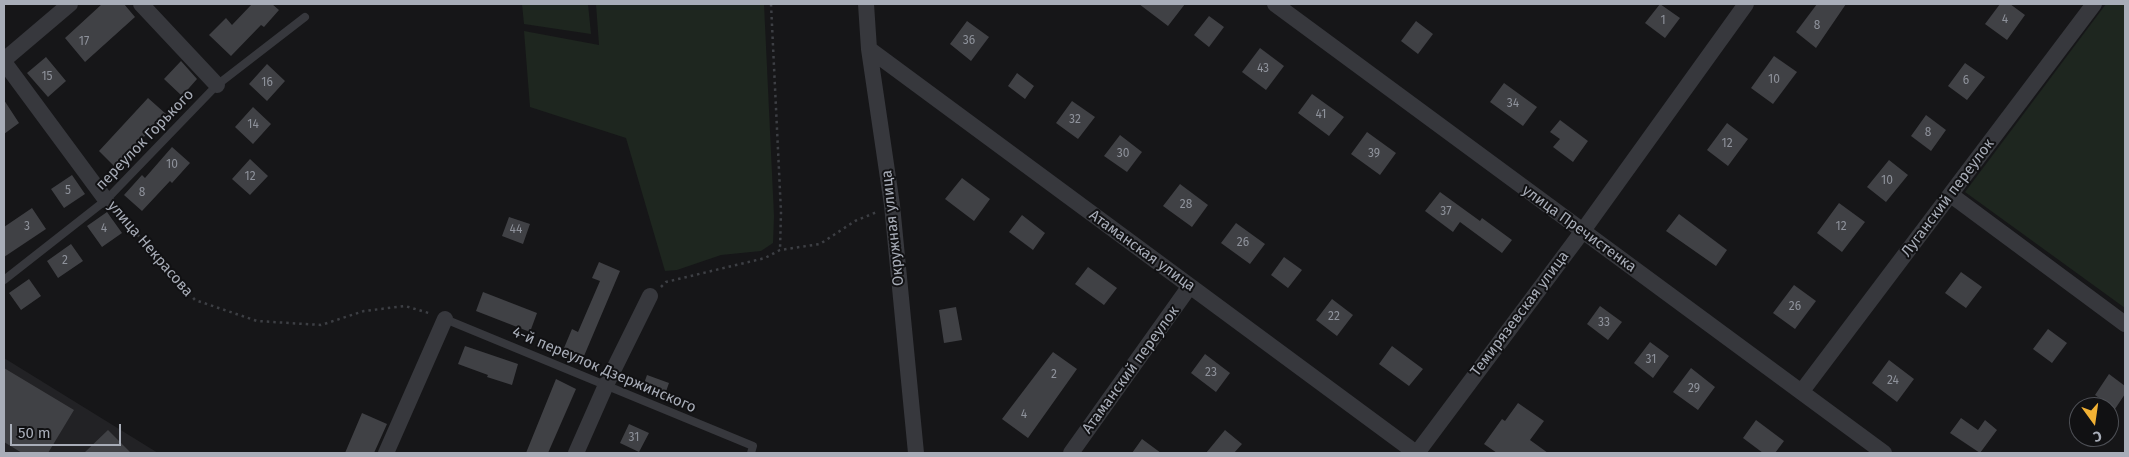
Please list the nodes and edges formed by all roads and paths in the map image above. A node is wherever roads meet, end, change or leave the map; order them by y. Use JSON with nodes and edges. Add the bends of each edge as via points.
{"nodes":[{"id":1,"x":70,"y":4,"type":"edge"},
{"id":2,"x":141,"y":4,"type":"edge"},
{"id":3,"x":771,"y":4,"type":"edge"},
{"id":4,"x":866,"y":4,"type":"edge"},
{"id":5,"x":1276,"y":4,"type":"edge"},
{"id":6,"x":1745,"y":4,"type":"edge"},
{"id":7,"x":2094,"y":4,"type":"edge"},
{"id":8,"x":305,"y":17,"type":"dead end"},
{"id":9,"x":869,"y":49,"type":"junction"},
{"id":10,"x":4,"y":61,"type":"edge"},
{"id":11,"x":218,"y":85,"type":"junction"},
{"id":12,"x":1951,"y":194,"type":"junction"},
{"id":13,"x":106,"y":200,"type":"junction"},
{"id":14,"x":892,"y":205,"type":"junction"},
{"id":15,"x":1582,"y":232,"type":"junction"},
{"id":16,"x":780,"y":250,"type":"junction"},
{"id":17,"x":4,"y":280,"type":"edge"},
{"id":18,"x":1190,"y":286,"type":"junction"},
{"id":19,"x":650,"y":296,"type":"joint"},
{"id":20,"x":445,"y":319,"type":"junction"},
{"id":21,"x":2125,"y":324,"type":"edge"},
{"id":22,"x":606,"y":385,"type":"junction"},
{"id":23,"x":1802,"y":391,"type":"junction"},
{"id":24,"x":752,"y":450,"type":"edge"},
{"id":25,"x":386,"y":453,"type":"edge"},
{"id":26,"x":576,"y":453,"type":"edge"},
{"id":27,"x":916,"y":453,"type":"edge"},
{"id":28,"x":1071,"y":453,"type":"edge"},
{"id":29,"x":1416,"y":453,"type":"edge"},
{"id":30,"x":1884,"y":453,"type":"edge"}],
"edges":[{"from":1,"to":10,"type":"street"},
{"from":2,"to":11,"type":"street"},
{"from":3,"to":16,"type":"path"},
{"from":4,"to":9,"type":"street","name":"Окружная улица"},
{"from":5,"to":15,"type":"street","name":"улица Пречистенка"},
{"from":6,"to":15,"type":"street","name":"Темирязевская улица"},
{"from":7,"to":12,"type":"street","name":"Луганский переулок"},
{"from":8,"to":11,"type":"lane","name":"переулок Горького"},
{"from":9,"to":14,"type":"street","name":"Окружная улица"},
{"from":9,"to":18,"type":"street","name":"Атаманская улица"},
{"from":10,"to":13,"type":"street","name":"улица Некрасова"},
{"from":11,"to":13,"type":"lane","name":"переулок Горького"},
{"from":12,"to":21,"type":"street"},
{"from":12,"to":23,"type":"street","name":"Луганский переулок"},
{"from":13,"to":17,"type":"lane","name":"переулок Горького"},
{"from":13,"to":20,"type":"path","name":"улица Некрасова","via":[[195,300],[257,321],[321,325],[364,311],[405,306]]},
{"from":14,"to":16,"type":"path","via":[[855,221],[820,244]]},
{"from":14,"to":27,"type":"street","name":"Окружная улица"},
{"from":15,"to":23,"type":"street","name":"улица Пречистенка"},
{"from":15,"to":29,"type":"street","name":"Темирязевская улица"},
{"from":16,"to":19,"type":"path","via":[[765,258],[666,282]]},
{"from":18,"to":28,"type":"street","name":"Атаманский переулок"},
{"from":18,"to":29,"type":"street","name":"Атаманская улица"},
{"from":19,"to":22,"type":"street"},
{"from":20,"to":22,"type":"lane","name":"4-й переулок Дзержинского"},
{"from":20,"to":25,"type":"street"},
{"from":22,"to":24,"type":"lane","name":"4-й переулок Дзержинского"},
{"from":22,"to":26,"type":"street"},
{"from":23,"to":30,"type":"street","name":"улица Пречистенка"}]}
